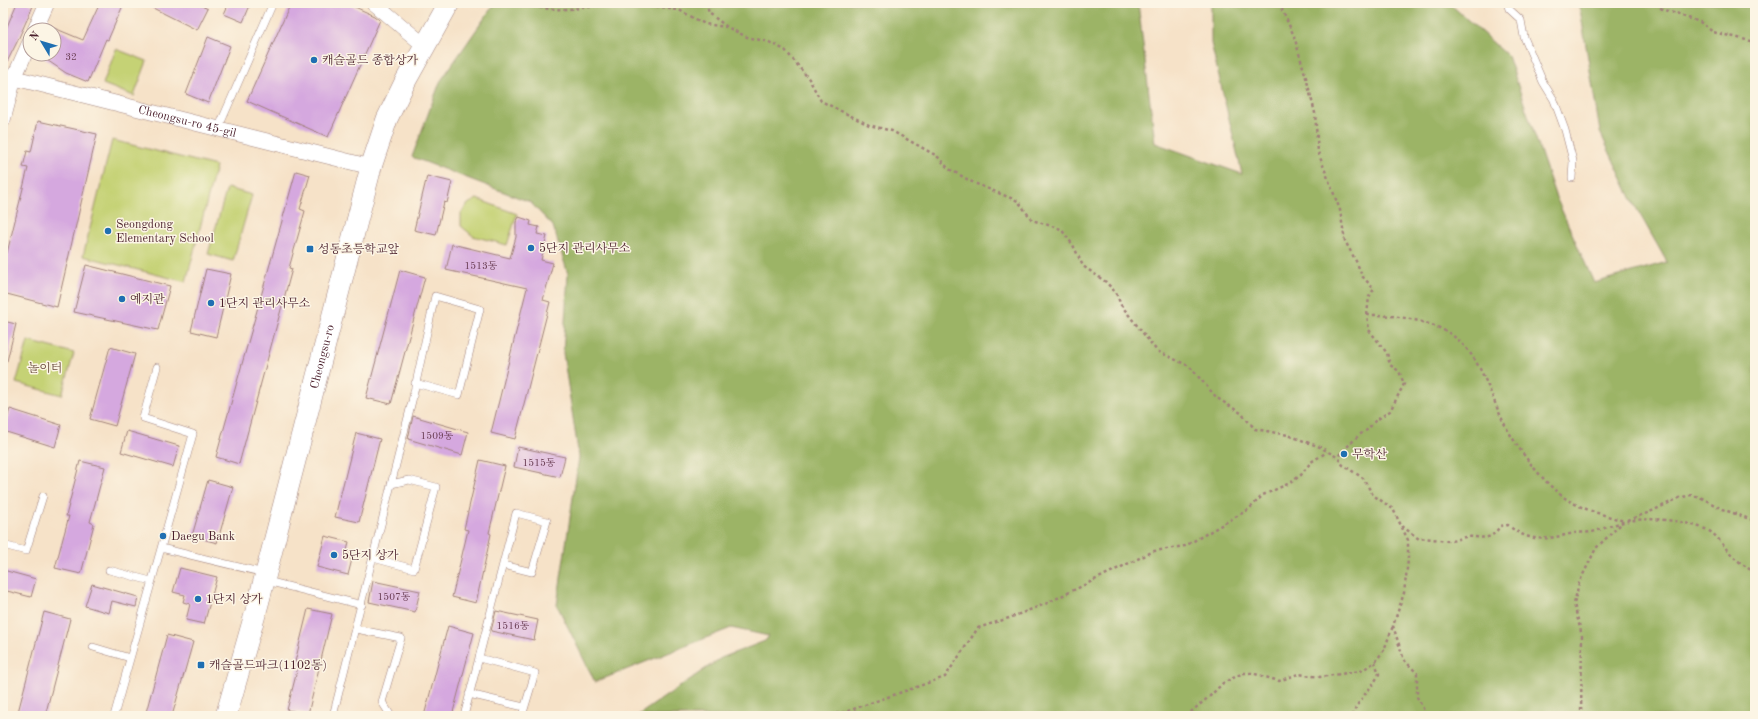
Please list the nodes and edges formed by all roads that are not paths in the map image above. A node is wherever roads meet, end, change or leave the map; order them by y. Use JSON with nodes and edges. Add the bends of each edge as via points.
{"nodes":[{"id":1,"x":47,"y":3,"type":"edge"},
{"id":2,"x":273,"y":3,"type":"edge"},
{"id":3,"x":374,"y":3,"type":"edge"},
{"id":4,"x":1507,"y":3,"type":"edge"},
{"id":5,"x":448,"y":4,"type":"edge"},
{"id":6,"x":39,"y":22,"type":"edge"},
{"id":7,"x":425,"y":46,"type":"junction"},
{"id":8,"x":22,"y":54,"type":"edge"},
{"id":9,"x":8,"y":76,"type":"edge"},
{"id":10,"x":3,"y":120,"type":"edge"},
{"id":11,"x":218,"y":129,"type":"junction"},
{"id":12,"x":371,"y":167,"type":"junction"},
{"id":13,"x":1572,"y":178,"type":"dead end"},
{"id":14,"x":157,"y":367,"type":"dead end"},
{"id":15,"x":415,"y":383,"type":"junction"},
{"id":16,"x":391,"y":484,"type":"junction"},
{"id":17,"x":43,"y":496,"type":"dead end"},
{"id":18,"x":3,"y":545,"type":"edge"},
{"id":19,"x":161,"y":548,"type":"junction"},
{"id":20,"x":373,"y":558,"type":"junction"},
{"id":21,"x":503,"y":565,"type":"junction"},
{"id":22,"x":109,"y":570,"type":"dead end"},
{"id":23,"x":265,"y":577,"type":"junction"},
{"id":24,"x":152,"y":581,"type":"junction"},
{"id":25,"x":362,"y":605,"type":"junction"},
{"id":26,"x":356,"y":629,"type":"junction"},
{"id":27,"x":93,"y":647,"type":"dead end"},
{"id":28,"x":130,"y":658,"type":"junction"},
{"id":29,"x":479,"y":658,"type":"junction"},
{"id":30,"x":469,"y":694,"type":"junction"},
{"id":31,"x":524,"y":707,"type":"junction"},
{"id":32,"x":114,"y":716,"type":"edge"},
{"id":33,"x":226,"y":716,"type":"edge"},
{"id":34,"x":333,"y":716,"type":"edge"},
{"id":35,"x":391,"y":716,"type":"edge"},
{"id":36,"x":464,"y":716,"type":"edge"},
{"id":37,"x":522,"y":716,"type":"edge"}],
"edges":[{"from":1,"to":6,"type":"street"},
{"from":2,"to":11,"type":"lane"},
{"from":3,"to":7,"type":"street"},
{"from":4,"to":13,"type":"lane","via":[[1509,9],[1521,20],[1524,37],[1543,82],[1554,100],[1573,162]]},
{"from":5,"to":7,"type":"main road","name":"Cheongsu-ro"},
{"from":7,"to":12,"type":"main road","name":"Cheongsu-ro","via":[[387,119]]},
{"from":8,"to":9,"type":"street"},
{"from":9,"to":10,"type":"street"},
{"from":9,"to":11,"type":"street","name":"Cheongsu-ro 45-gil"},
{"from":11,"to":12,"type":"street","name":"Cheongsu-ro 45-gil"},
{"from":12,"to":23,"type":"main road","name":"Cheongsu-ro"},
{"from":14,"to":19,"type":"lane","via":[[143,418],[193,434]]},
{"from":15,"to":15,"type":"lane","via":[[435,296],[480,309],[459,395]]},
{"from":15,"to":16,"type":"lane"},
{"from":16,"to":20,"type":"lane"},
{"from":16,"to":20,"type":"lane","via":[[409,480],[436,487],[414,569]]},
{"from":17,"to":18,"type":"lane","via":[[26,551]]},
{"from":19,"to":23,"type":"lane"},
{"from":19,"to":24,"type":"lane"},
{"from":20,"to":25,"type":"lane"},
{"from":21,"to":21,"type":"lane","via":[[516,513],[547,521],[532,572]]},
{"from":21,"to":29,"type":"lane"},
{"from":22,"to":24,"type":"lane"},
{"from":23,"to":25,"type":"lane"},
{"from":23,"to":33,"type":"main road","name":"Cheongsu-ro"},
{"from":24,"to":28,"type":"lane"},
{"from":25,"to":26,"type":"lane"},
{"from":26,"to":34,"type":"lane"},
{"from":26,"to":35,"type":"lane","via":[[400,638],[382,702]]},
{"from":27,"to":28,"type":"lane"},
{"from":28,"to":32,"type":"lane"},
{"from":29,"to":30,"type":"lane"},
{"from":29,"to":31,"type":"lane","via":[[535,673]]},
{"from":30,"to":31,"type":"lane"},
{"from":30,"to":36,"type":"lane"},
{"from":31,"to":37,"type":"lane"}]}
